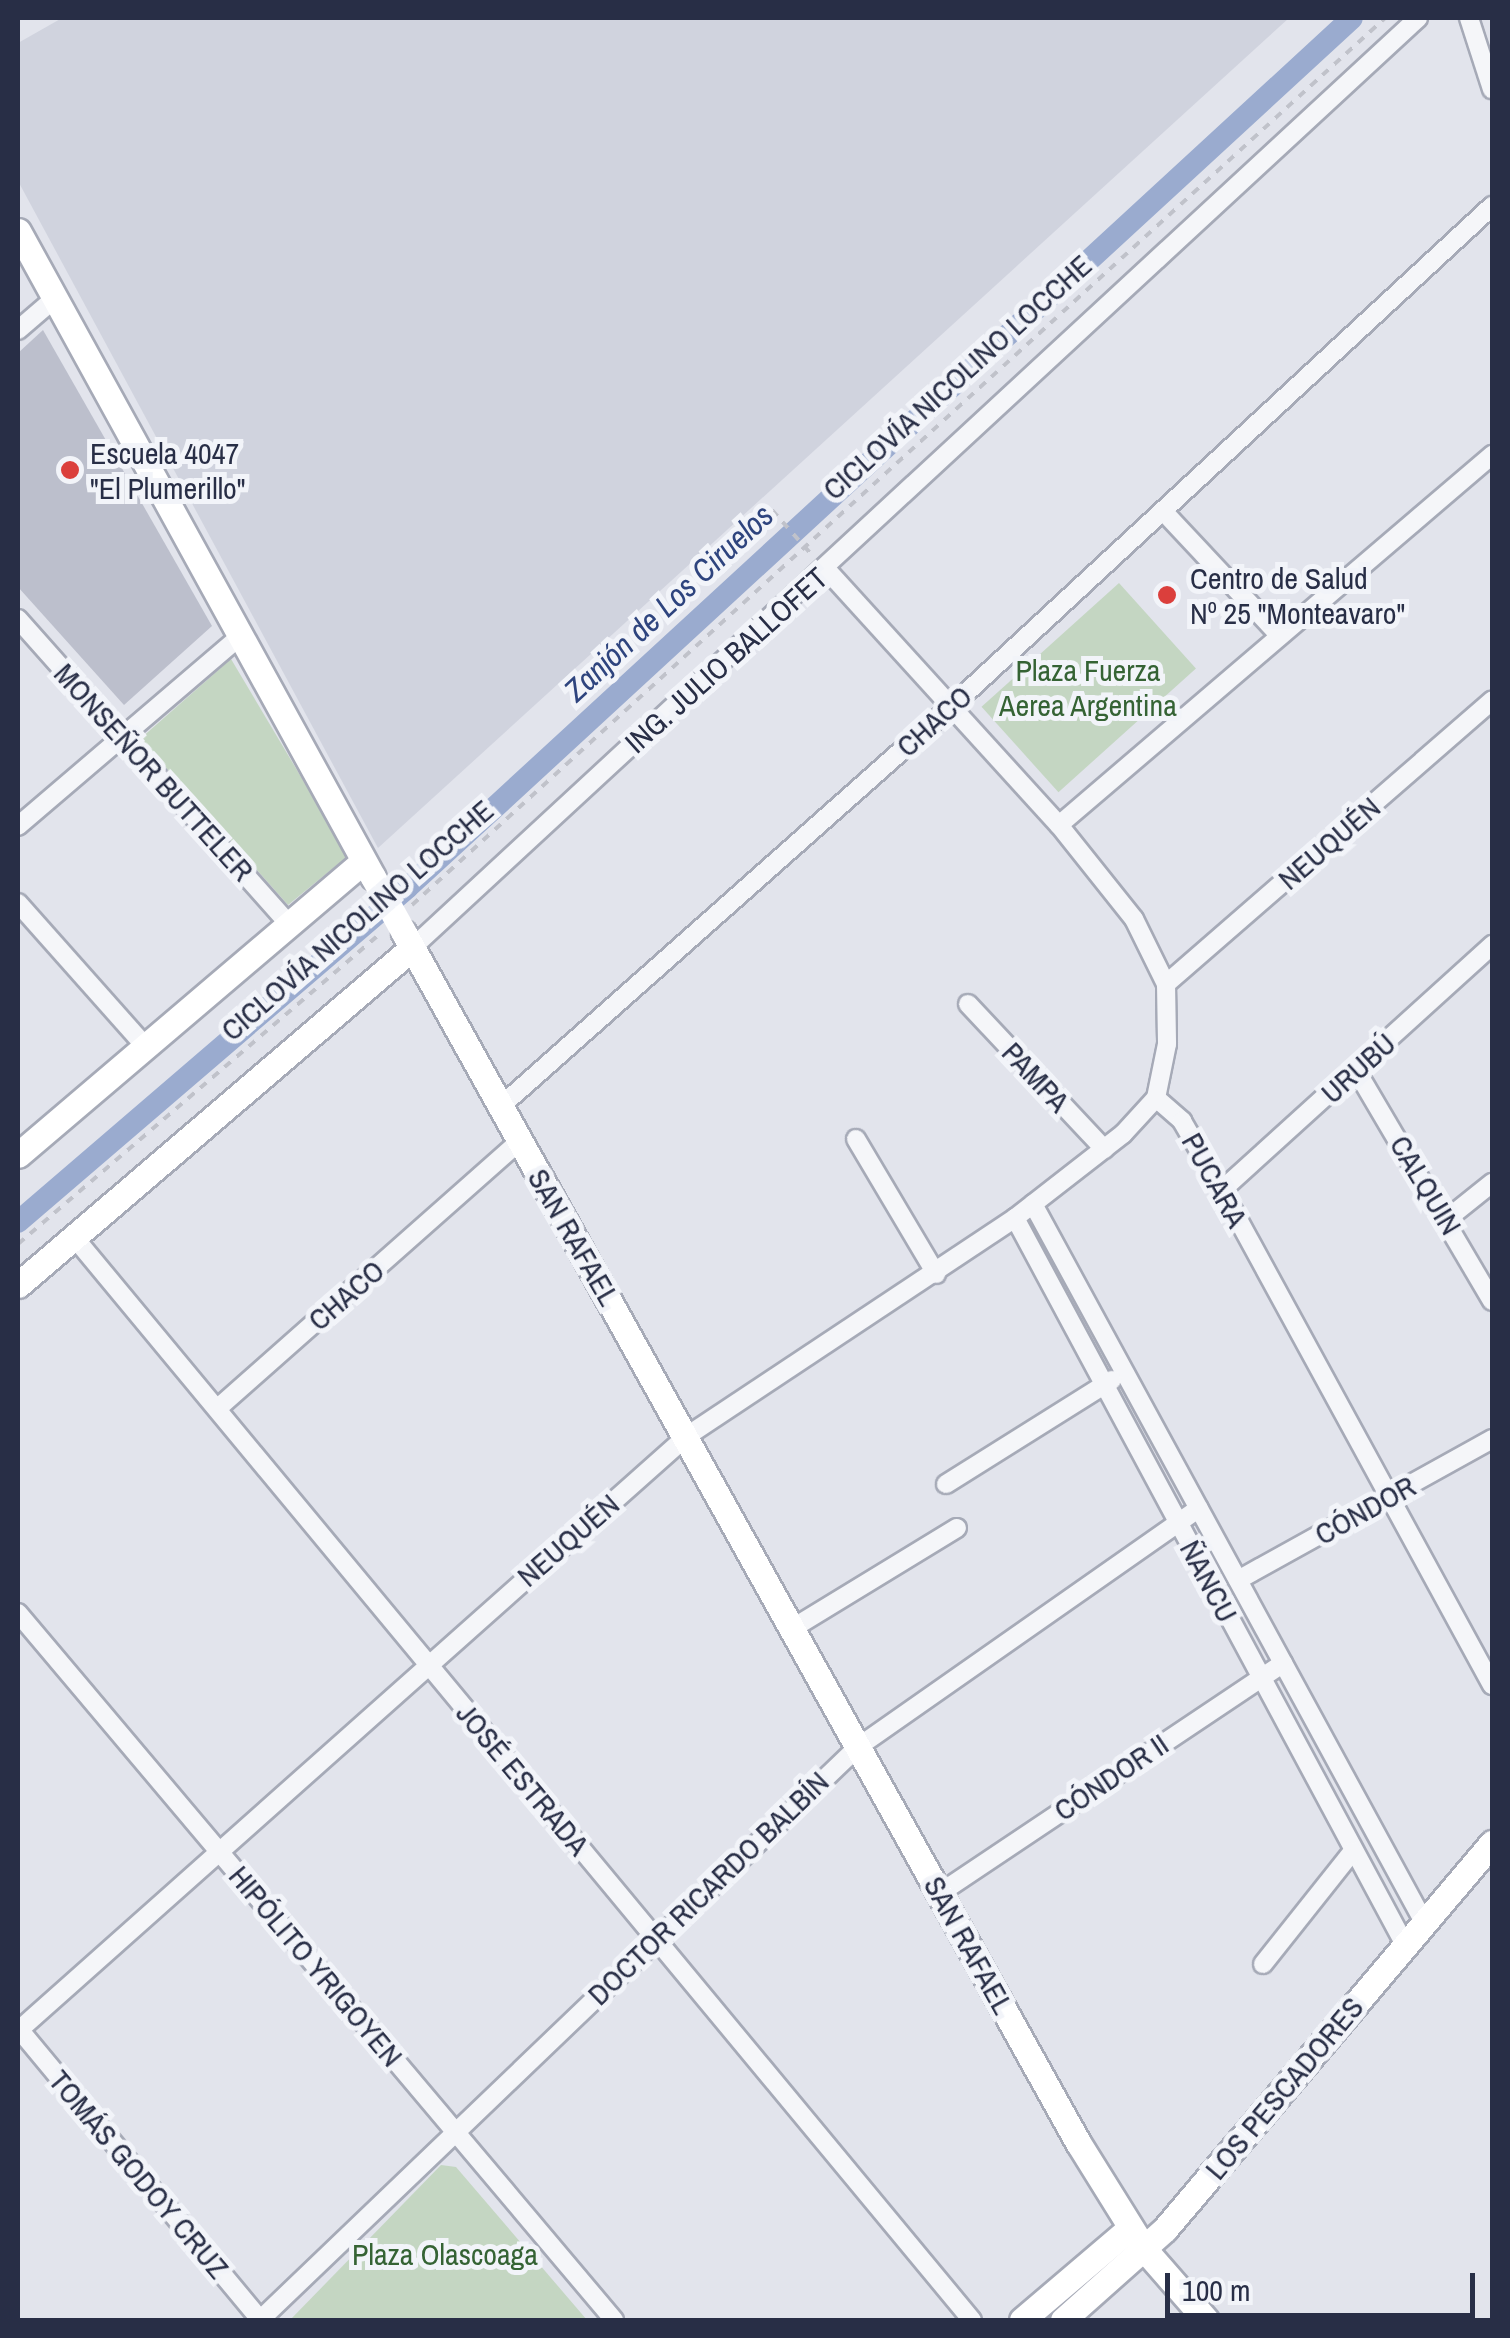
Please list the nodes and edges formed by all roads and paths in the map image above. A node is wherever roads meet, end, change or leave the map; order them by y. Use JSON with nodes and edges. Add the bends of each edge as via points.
{"nodes":[{"id":1,"x":1385,"y":18,"type":"edge"},
{"id":2,"x":1418,"y":18,"type":"edge"},
{"id":3,"x":1470,"y":18,"type":"edge"},
{"id":4,"x":1492,"y":89,"type":"edge"},
{"id":5,"x":1492,"y":206,"type":"edge"},
{"id":6,"x":18,"y":232,"type":"edge"},
{"id":7,"x":54,"y":298,"type":"junction"},
{"id":8,"x":18,"y":330,"type":"edge"},
{"id":9,"x":1492,"y":456,"type":"edge"},
{"id":10,"x":772,"y":510,"type":"dead end"},
{"id":11,"x":1163,"y":511,"type":"junction"},
{"id":12,"x":802,"y":545,"type":"dead end"},
{"id":13,"x":826,"y":569,"type":"junction"},
{"id":14,"x":18,"y":619,"type":"edge"},
{"id":15,"x":1280,"y":636,"type":"junction"},
{"id":16,"x":239,"y":638,"type":"junction"},
{"id":17,"x":1492,"y":701,"type":"edge"},
{"id":18,"x":953,"y":705,"type":"junction"},
{"id":19,"x":122,"y":736,"type":"junction"},
{"id":20,"x":1060,"y":825,"type":"junction"},
{"id":21,"x":18,"y":826,"type":"edge"},
{"id":22,"x":368,"y":869,"type":"junction"},
{"id":23,"x":18,"y":903,"type":"edge"},
{"id":24,"x":290,"y":925,"type":"junction"},
{"id":25,"x":399,"y":932,"type":"junction"},
{"id":26,"x":1492,"y":945,"type":"edge"},
{"id":27,"x":1166,"y":984,"type":"junction"},
{"id":28,"x":968,"y":1004,"type":"dead end"},
{"id":29,"x":144,"y":1045,"type":"junction"},
{"id":30,"x":1356,"y":1070,"type":"junction"},
{"id":31,"x":1156,"y":1098,"type":"junction"},
{"id":32,"x":501,"y":1106,"type":"junction"},
{"id":33,"x":856,"y":1138,"type":"dead end"},
{"id":34,"x":520,"y":1141,"type":"junction"},
{"id":35,"x":1104,"y":1149,"type":"junction"},
{"id":36,"x":18,"y":1156,"type":"edge"},
{"id":37,"x":1492,"y":1182,"type":"edge"},
{"id":38,"x":1222,"y":1190,"type":"junction"},
{"id":39,"x":1034,"y":1204,"type":"junction"},
{"id":40,"x":1015,"y":1218,"type":"junction"},
{"id":41,"x":1448,"y":1219,"type":"junction"},
{"id":42,"x":74,"y":1238,"type":"junction"},
{"id":43,"x":18,"y":1244,"type":"edge"},
{"id":44,"x":936,"y":1274,"type":"junction"},
{"id":45,"x":18,"y":1285,"type":"edge"},
{"id":46,"x":1492,"y":1301,"type":"edge"},
{"id":47,"x":1125,"y":1372,"type":"junction"},
{"id":48,"x":1104,"y":1384,"type":"junction"},
{"id":49,"x":218,"y":1408,"type":"junction"},
{"id":50,"x":687,"y":1436,"type":"junction"},
{"id":51,"x":1492,"y":1439,"type":"edge"},
{"id":52,"x":946,"y":1484,"type":"dead end"},
{"id":53,"x":1388,"y":1498,"type":"junction"},
{"id":54,"x":1199,"y":1508,"type":"junction"},
{"id":55,"x":1178,"y":1523,"type":"junction"},
{"id":56,"x":957,"y":1528,"type":"dead end"},
{"id":57,"x":1238,"y":1580,"type":"junction"},
{"id":58,"x":18,"y":1613,"type":"edge"},
{"id":59,"x":793,"y":1628,"type":"junction"},
{"id":60,"x":1283,"y":1663,"type":"junction"},
{"id":61,"x":426,"y":1664,"type":"junction"},
{"id":62,"x":1260,"y":1677,"type":"junction"},
{"id":63,"x":1492,"y":1685,"type":"edge"},
{"id":64,"x":858,"y":1746,"type":"junction"},
{"id":65,"x":1492,"y":1842,"type":"edge"},
{"id":66,"x":219,"y":1850,"type":"junction"},
{"id":67,"x":1353,"y":1851,"type":"junction"},
{"id":68,"x":940,"y":1893,"type":"junction"},
{"id":69,"x":1424,"y":1922,"type":"junction"},
{"id":70,"x":655,"y":1938,"type":"junction"},
{"id":71,"x":1404,"y":1943,"type":"junction"},
{"id":72,"x":1263,"y":1964,"type":"dead end"},
{"id":73,"x":18,"y":2030,"type":"edge"},
{"id":74,"x":454,"y":2131,"type":"junction"},
{"id":75,"x":1138,"y":2239,"type":"junction"},
{"id":76,"x":260,"y":2320,"type":"edge"},
{"id":77,"x":614,"y":2320,"type":"edge"},
{"id":78,"x":972,"y":2320,"type":"edge"},
{"id":79,"x":1022,"y":2320,"type":"edge"},
{"id":80,"x":1063,"y":2320,"type":"edge"},
{"id":81,"x":1206,"y":2320,"type":"edge"}],
"edges":[{"from":1,"to":25,"type":"path","name":"CICLOVÍA NICOLINO LOCCHE"},
{"from":2,"to":13,"type":"street","name":"ING. JULIO BALLOFET"},
{"from":3,"to":4,"type":"street"},
{"from":5,"to":11,"type":"street","name":"CHACO"},
{"from":6,"to":7,"type":"street","name":"SAN RAFAEL"},
{"from":7,"to":8,"type":"street"},
{"from":7,"to":16,"type":"street","name":"SAN RAFAEL"},
{"from":9,"to":15,"type":"street"},
{"from":10,"to":12,"type":"path"},
{"from":11,"to":15,"type":"street"},
{"from":11,"to":18,"type":"street","name":"CHACO"},
{"from":13,"to":18,"type":"street"},
{"from":13,"to":25,"type":"street","name":"ING. JULIO BALLOFET"},
{"from":14,"to":19,"type":"street","name":"MONSEÑOR BUTTELER"},
{"from":15,"to":20,"type":"street"},
{"from":16,"to":19,"type":"street"},
{"from":16,"to":22,"type":"street","name":"SAN RAFAEL"},
{"from":17,"to":27,"type":"street","name":"NEUQUÉN"},
{"from":18,"to":20,"type":"street"},
{"from":18,"to":32,"type":"street","name":"CHACO"},
{"from":19,"to":21,"type":"street"},
{"from":19,"to":24,"type":"street","name":"MONSEÑOR BUTTELER"},
{"from":20,"to":27,"type":"street","via":[[1134,919]]},
{"from":22,"to":24,"type":"street"},
{"from":22,"to":25,"type":"street","name":"SAN RAFAEL","bridge":true},
{"from":23,"to":29,"type":"street"},
{"from":24,"to":29,"type":"street"},
{"from":25,"to":32,"type":"street","name":"SAN RAFAEL"},
{"from":25,"to":42,"type":"street","name":"ING. JULIO BALLOFET"},
{"from":25,"to":43,"type":"path","name":"CICLOVÍA NICOLINO LOCCHE"},
{"from":26,"to":30,"type":"street","name":"URUBÚ"},
{"from":27,"to":31,"type":"street","via":[[1166,1044]]},
{"from":28,"to":35,"type":"street","name":"PAMPA"},
{"from":29,"to":36,"type":"street"},
{"from":30,"to":38,"type":"street","name":"URUBÚ"},
{"from":30,"to":41,"type":"street","name":"CALQUIN"},
{"from":31,"to":35,"type":"street","name":"NEUQUÉN"},
{"from":31,"to":38,"type":"street","name":"PUCARA","via":[[1182,1121]]},
{"from":32,"to":34,"type":"street","name":"SAN RAFAEL"},
{"from":33,"to":44,"type":"street"},
{"from":34,"to":49,"type":"street","name":"CHACO"},
{"from":34,"to":50,"type":"street","name":"SAN RAFAEL"},
{"from":35,"to":39,"type":"street","name":"NEUQUÉN"},
{"from":37,"to":41,"type":"street"},
{"from":38,"to":53,"type":"street","name":"PUCARA"},
{"from":39,"to":40,"type":"street","name":"NEUQUÉN"},
{"from":39,"to":47,"type":"street","name":"ÑANCU"},
{"from":40,"to":44,"type":"street","name":"NEUQUÉN"},
{"from":40,"to":48,"type":"street","name":"ÑANCU"},
{"from":41,"to":46,"type":"street","name":"CALQUIN"},
{"from":42,"to":45,"type":"street","name":"ING. JULIO BALLOFET"},
{"from":42,"to":49,"type":"street","name":"JOSÉ ESTRADA"},
{"from":44,"to":50,"type":"street","name":"NEUQUÉN"},
{"from":47,"to":48,"type":"street"},
{"from":47,"to":54,"type":"street","name":"ÑANCU"},
{"from":48,"to":52,"type":"street"},
{"from":48,"to":55,"type":"street","name":"ÑANCU"},
{"from":49,"to":61,"type":"street","name":"JOSÉ ESTRADA"},
{"from":50,"to":59,"type":"street","name":"SAN RAFAEL"},
{"from":50,"to":61,"type":"street","name":"NEUQUÉN"},
{"from":51,"to":53,"type":"street","name":"CÓNDOR"},
{"from":53,"to":57,"type":"street","name":"CÓNDOR"},
{"from":53,"to":63,"type":"street","name":"PUCARA"},
{"from":54,"to":55,"type":"street","name":"DOCTOR RICARDO BALBÍN"},
{"from":54,"to":57,"type":"street","name":"ÑANCU"},
{"from":55,"to":62,"type":"street","name":"ÑANCU"},
{"from":55,"to":64,"type":"street","name":"DOCTOR RICARDO BALBÍN"},
{"from":56,"to":59,"type":"street"},
{"from":57,"to":60,"type":"street","name":"ÑANCU"},
{"from":58,"to":66,"type":"street","name":"HIPÓLITO YRIGOYEN"},
{"from":59,"to":64,"type":"street","name":"SAN RAFAEL"},
{"from":60,"to":62,"type":"street","name":"CÓNDOR II"},
{"from":60,"to":69,"type":"street","name":"ÑANCU"},
{"from":61,"to":66,"type":"street","name":"NEUQUÉN"},
{"from":61,"to":70,"type":"street","name":"JOSÉ ESTRADA"},
{"from":62,"to":67,"type":"street","name":"ÑANCU"},
{"from":62,"to":68,"type":"street","name":"CÓNDOR II"},
{"from":64,"to":68,"type":"street","name":"SAN RAFAEL"},
{"from":64,"to":70,"type":"street","name":"DOCTOR RICARDO BALBÍN"},
{"from":65,"to":69,"type":"street","name":"LOS PESCADORES"},
{"from":66,"to":73,"type":"street","name":"NEUQUÉN"},
{"from":66,"to":74,"type":"street","name":"HIPÓLITO YRIGOYEN"},
{"from":67,"to":71,"type":"street","name":"ÑANCU"},
{"from":67,"to":72,"type":"street"},
{"from":68,"to":75,"type":"street","name":"SAN RAFAEL"},
{"from":69,"to":71,"type":"street","name":"LOS PESCADORES"},
{"from":70,"to":74,"type":"street","name":"DOCTOR RICARDO BALBÍN"},
{"from":70,"to":78,"type":"street","name":"JOSÉ ESTRADA"},
{"from":71,"to":75,"type":"street","name":"LOS PESCADORES"},
{"from":73,"to":76,"type":"street","name":"TOMÁS GODOY CRUZ"},
{"from":74,"to":76,"type":"street","name":"DOCTOR RICARDO BALBÍN"},
{"from":74,"to":77,"type":"street","name":"HIPÓLITO YRIGOYEN"},
{"from":75,"to":79,"type":"street","name":"LOS PESCADORES"},
{"from":75,"to":80,"type":"street","name":"LOS PESCADORES"},
{"from":75,"to":81,"type":"street","name":"SAN RAFAEL"}]}
